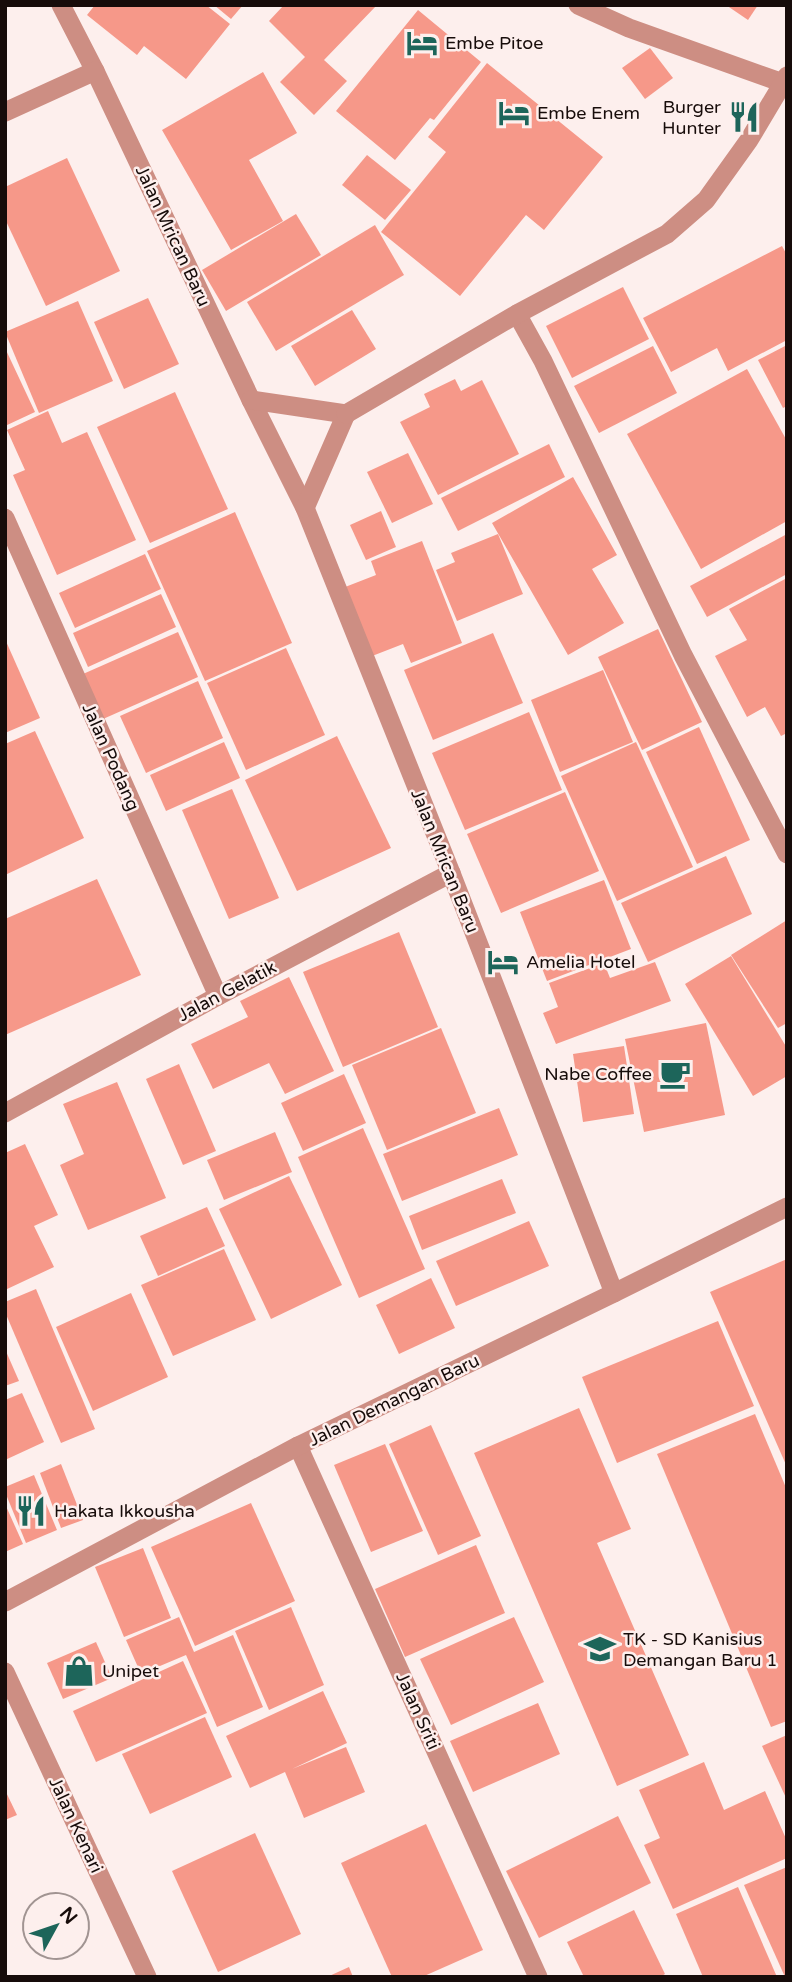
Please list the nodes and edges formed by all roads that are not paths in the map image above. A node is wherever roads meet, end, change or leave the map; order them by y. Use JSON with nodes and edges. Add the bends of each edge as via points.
{"nodes":[{"id":1,"x":61,"y":5,"type":"edge"},
{"id":2,"x":578,"y":5,"type":"edge"},
{"id":3,"x":95,"y":71,"type":"junction"},
{"id":4,"x":786,"y":81,"type":"edge"},
{"id":5,"x":5,"y":112,"type":"edge"},
{"id":6,"x":517,"y":314,"type":"junction"},
{"id":7,"x":251,"y":400,"type":"junction"},
{"id":8,"x":346,"y":414,"type":"junction"},
{"id":9,"x":305,"y":508,"type":"junction"},
{"id":10,"x":5,"y":518,"type":"edge"},
{"id":11,"x":787,"y":854,"type":"edge"},
{"id":12,"x":450,"y":873,"type":"junction"},
{"id":13,"x":218,"y":996,"type":"junction"},
{"id":14,"x":5,"y":1113,"type":"edge"},
{"id":15,"x":787,"y":1207,"type":"edge"},
{"id":16,"x":614,"y":1293,"type":"junction"},
{"id":17,"x":299,"y":1446,"type":"junction"},
{"id":18,"x":5,"y":1602,"type":"edge"},
{"id":19,"x":5,"y":1672,"type":"edge"},
{"id":20,"x":147,"y":1977,"type":"edge"},
{"id":21,"x":538,"y":1977,"type":"edge"}],
"edges":[{"from":1,"to":3,"type":"street","name":"Jalan Mrican Baru"},
{"from":2,"to":4,"type":"street"},
{"from":3,"to":5,"type":"street"},
{"from":3,"to":7,"type":"street","name":"Jalan Mrican Baru"},
{"from":4,"to":6,"type":"street","via":[[706,200],[667,234]]},
{"from":6,"to":8,"type":"street"},
{"from":6,"to":11,"type":"street","via":[[683,655]]},
{"from":7,"to":8,"type":"street"},
{"from":7,"to":9,"type":"street","name":"Jalan Mrican Baru"},
{"from":8,"to":9,"type":"street"},
{"from":9,"to":12,"type":"street","name":"Jalan Mrican Baru"},
{"from":10,"to":13,"type":"street","name":"Jalan Podang"},
{"from":12,"to":13,"type":"street","name":"Jalan Gelatik"},
{"from":12,"to":16,"type":"street","name":"Jalan Mrican Baru"},
{"from":13,"to":14,"type":"street","name":"Jalan Gelatik"},
{"from":15,"to":16,"type":"street","name":"Jalan Demangan Baru"},
{"from":16,"to":17,"type":"street","name":"Jalan Demangan Baru"},
{"from":17,"to":18,"type":"street","name":"Jalan Demangan Baru"},
{"from":17,"to":21,"type":"street","name":"Jalan Sriti"},
{"from":19,"to":20,"type":"street","name":"Jalan Kenari"}]}
